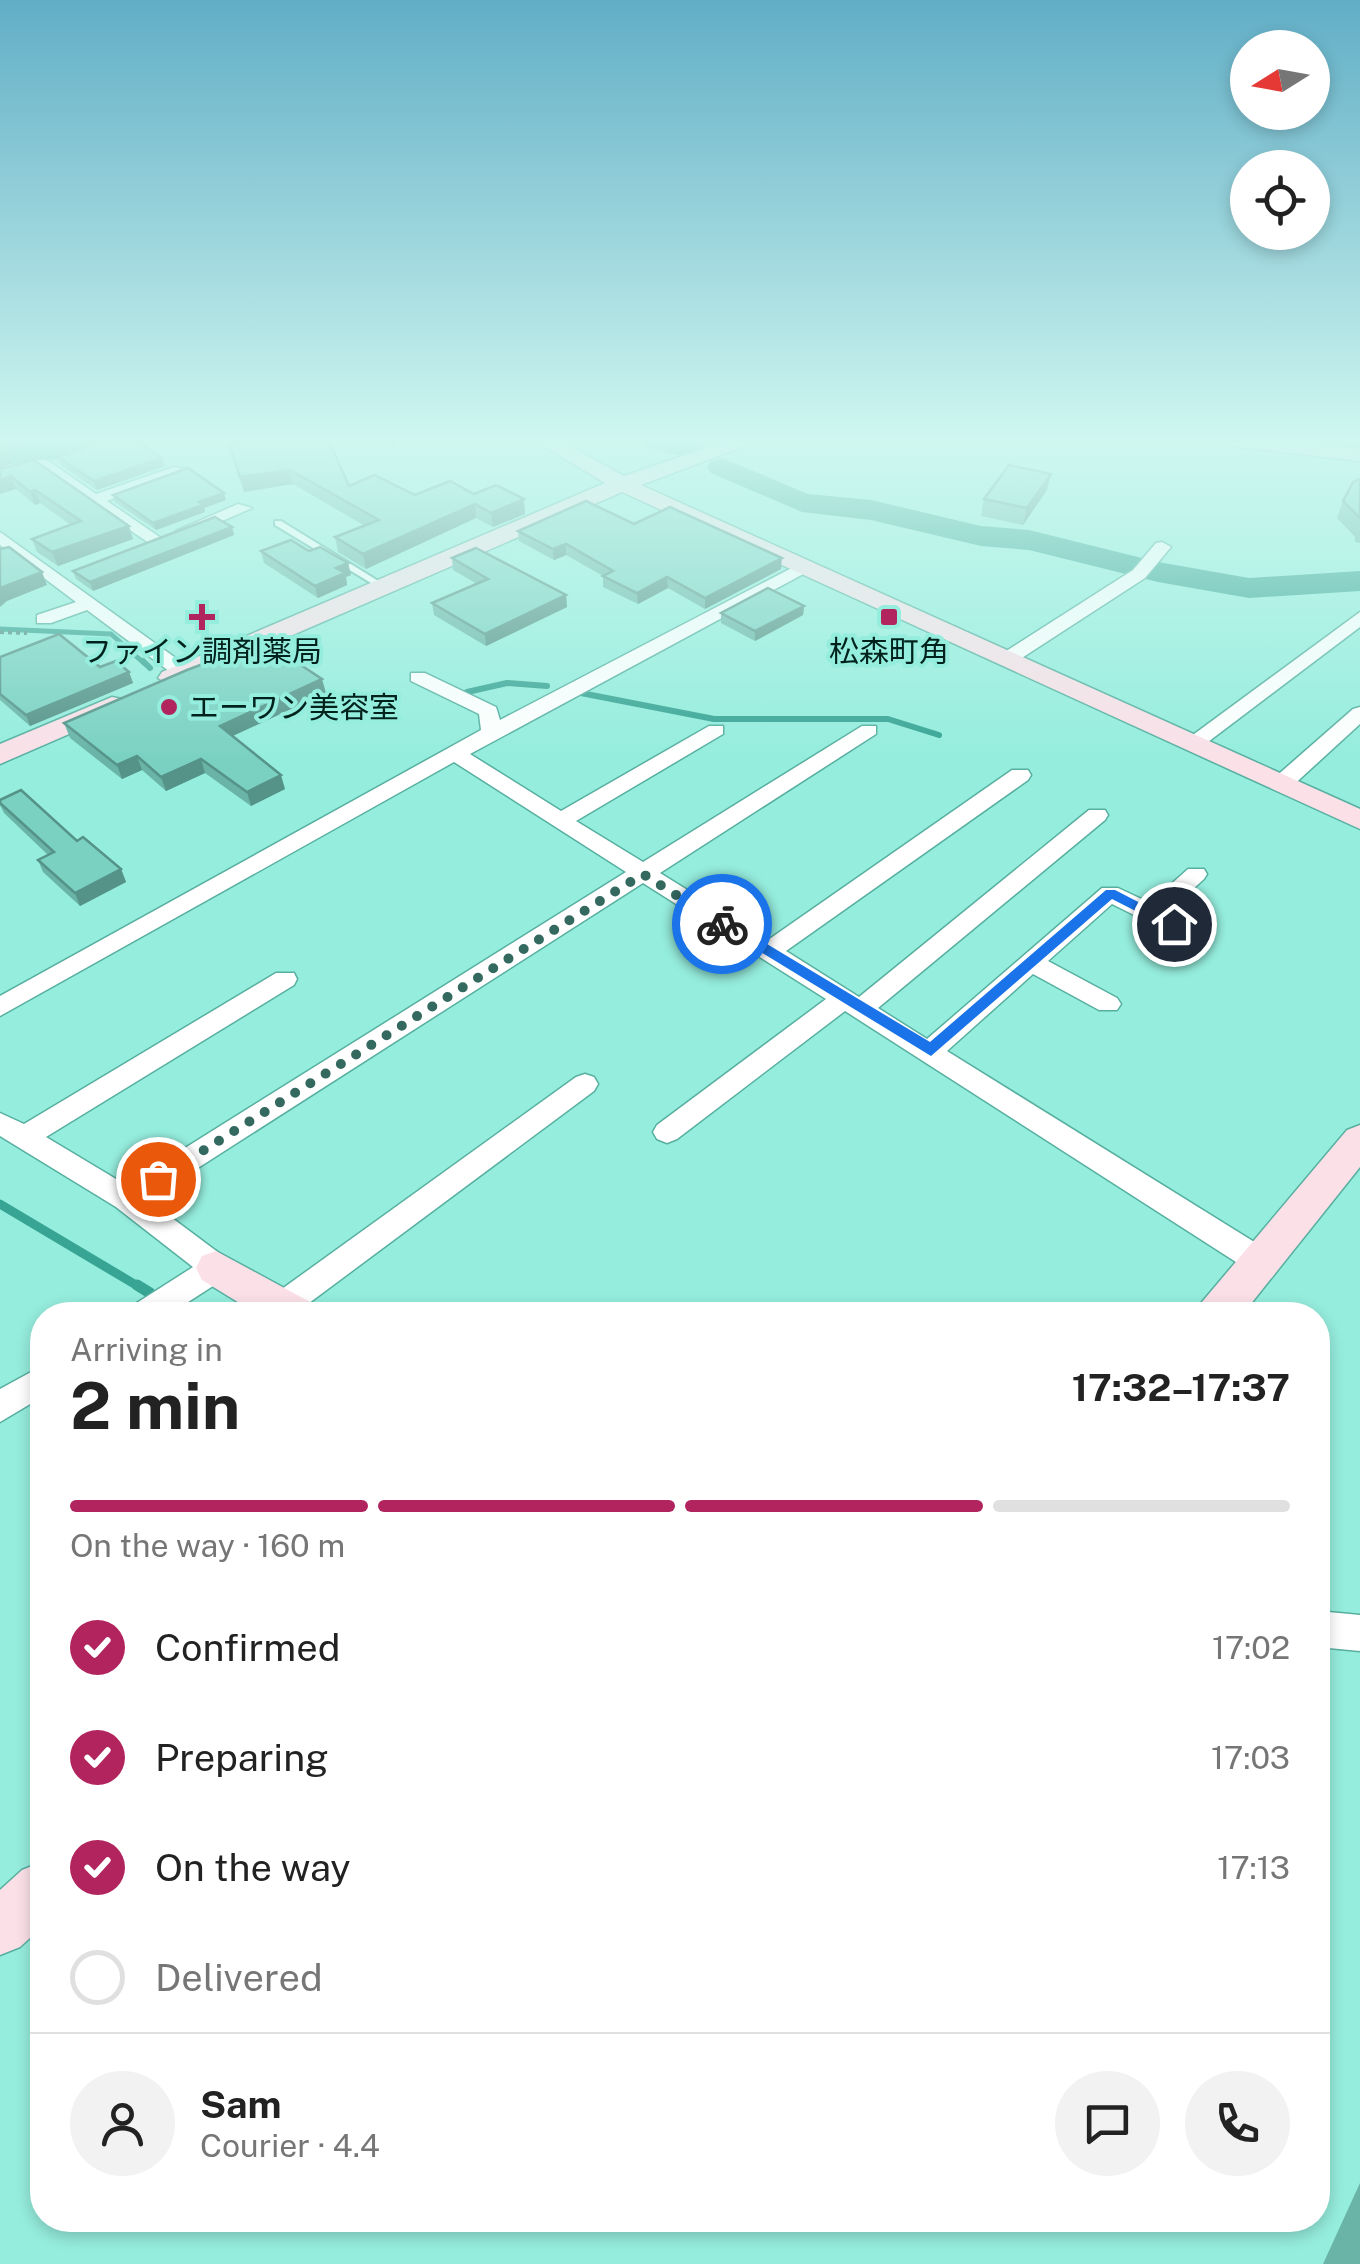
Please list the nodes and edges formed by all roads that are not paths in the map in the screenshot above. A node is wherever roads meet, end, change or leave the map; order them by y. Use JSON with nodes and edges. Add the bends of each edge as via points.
{"nodes":[{"id":1,"x":14,"y":547,"type":"edge"},
{"id":2,"x":317,"y":547,"type":"edge"},
{"id":3,"x":479,"y":547,"type":"edge"},
{"id":4,"x":759,"y":547,"type":"edge"},
{"id":5,"x":1162,"y":547,"type":"dead end"},
{"id":6,"x":27,"y":556,"type":"junction"},
{"id":7,"x":0,"y":565,"type":"edge"},
{"id":8,"x":803,"y":567,"type":"junction"},
{"id":9,"x":384,"y":588,"type":"junction"},
{"id":10,"x":90,"y":602,"type":"junction"},
{"id":11,"x":1360,"y":618,"type":"edge"},
{"id":12,"x":39,"y":626,"type":"road end"},
{"id":13,"x":1007,"y":659,"type":"junction"},
{"id":14,"x":184,"y":673,"type":"junction"},
{"id":15,"x":423,"y":686,"type":"dead end"},
{"id":16,"x":1360,"y":714,"type":"edge"},
{"id":17,"x":716,"y":730,"type":"dead end"},
{"id":18,"x":869,"y":730,"type":"dead end"},
{"id":19,"x":492,"y":735,"type":"junction"},
{"id":20,"x":1194,"y":744,"type":"junction"},
{"id":21,"x":0,"y":754,"type":"edge"},
{"id":22,"x":457,"y":755,"type":"junction"},
{"id":23,"x":1020,"y":775,"type":"dead end"},
{"id":24,"x":1280,"y":784,"type":"junction"},
{"id":25,"x":1097,"y":814,"type":"dead end"},
{"id":26,"x":1360,"y":820,"type":"edge"},
{"id":27,"x":560,"y":821,"type":"junction"},
{"id":28,"x":643,"y":874,"type":"junction"},
{"id":29,"x":1196,"y":874,"type":"dead end"},
{"id":30,"x":1152,"y":914,"type":"junction"},
{"id":31,"x":1195,"y":935,"type":"dead end"},
{"id":32,"x":767,"y":952,"type":"junction"},
{"id":33,"x":1031,"y":962,"type":"junction"},
{"id":34,"x":285,"y":978,"type":"dead end"},
{"id":35,"x":854,"y":1003,"type":"junction"},
{"id":36,"x":1108,"y":1004,"type":"dead end"},
{"id":37,"x":0,"y":1007,"type":"edge"},
{"id":38,"x":931,"y":1050,"type":"junction"},
{"id":39,"x":585,"y":1084,"type":"dead end"},
{"id":40,"x":11,"y":1131,"type":"edge"},
{"id":41,"x":667,"y":1132,"type":"dead end"},
{"id":42,"x":1360,"y":1140,"type":"edge"},
{"id":43,"x":126,"y":1199,"type":"junction"},
{"id":44,"x":1261,"y":1262,"type":"junction"},
{"id":45,"x":216,"y":1268,"type":"junction"},
{"id":46,"x":163,"y":1302,"type":"edge"},
{"id":47,"x":272,"y":1302,"type":"edge"},
{"id":48,"x":299,"y":1302,"type":"edge"},
{"id":49,"x":1228,"y":1302,"type":"edge"},
{"id":50,"x":30,"y":1388,"type":"edge"},
{"id":51,"x":0,"y":1407,"type":"edge"},
{"id":52,"x":1330,"y":1630,"type":"edge"},
{"id":53,"x":1360,"y":1633,"type":"edge"},
{"id":54,"x":30,"y":1901,"type":"edge"},
{"id":55,"x":0,"y":1928,"type":"edge"}],
"edges":[{"from":1,"to":6,"type":"street"},
{"from":2,"to":9,"type":"lane"},
{"from":3,"to":9,"type":"street"},
{"from":4,"to":8,"type":"street"},
{"from":5,"to":13,"type":"street","via":[[1143,570]]},
{"from":6,"to":7,"type":"street"},
{"from":6,"to":10,"type":"street","via":[[63,574]]},
{"from":8,"to":13,"type":"street"},
{"from":8,"to":19,"type":"street"},
{"from":9,"to":14,"type":"street"},
{"from":10,"to":12,"type":"street"},
{"from":10,"to":14,"type":"street"},
{"from":11,"to":20,"type":"street"},
{"from":13,"to":20,"type":"street"},
{"from":14,"to":21,"type":"street"},
{"from":15,"to":19,"type":"street","via":[[489,711]]},
{"from":16,"to":24,"type":"street"},
{"from":17,"to":27,"type":"street"},
{"from":18,"to":28,"type":"street"},
{"from":19,"to":22,"type":"street"},
{"from":20,"to":24,"type":"street"},
{"from":22,"to":27,"type":"street"},
{"from":22,"to":37,"type":"street"},
{"from":23,"to":32,"type":"street"},
{"from":24,"to":26,"type":"street"},
{"from":25,"to":35,"type":"street"},
{"from":27,"to":28,"type":"street"},
{"from":28,"to":32,"type":"street"},
{"from":28,"to":43,"type":"street"},
{"from":29,"to":30,"type":"street"},
{"from":30,"to":31,"type":"street"},
{"from":30,"to":33,"type":"street","via":[[1110,893]]},
{"from":32,"to":35,"type":"street"},
{"from":33,"to":36,"type":"street"},
{"from":33,"to":38,"type":"street"},
{"from":34,"to":40,"type":"street"},
{"from":35,"to":38,"type":"street"},
{"from":35,"to":41,"type":"street"},
{"from":38,"to":44,"type":"street"},
{"from":39,"to":48,"type":"street"},
{"from":40,"to":43,"type":"street"},
{"from":42,"to":44,"type":"street"},
{"from":43,"to":45,"type":"street"},
{"from":44,"to":49,"type":"street"},
{"from":45,"to":46,"type":"street"},
{"from":45,"to":47,"type":"street"},
{"from":50,"to":51,"type":"street"},
{"from":52,"to":53,"type":"street"},
{"from":54,"to":55,"type":"street"}]}
